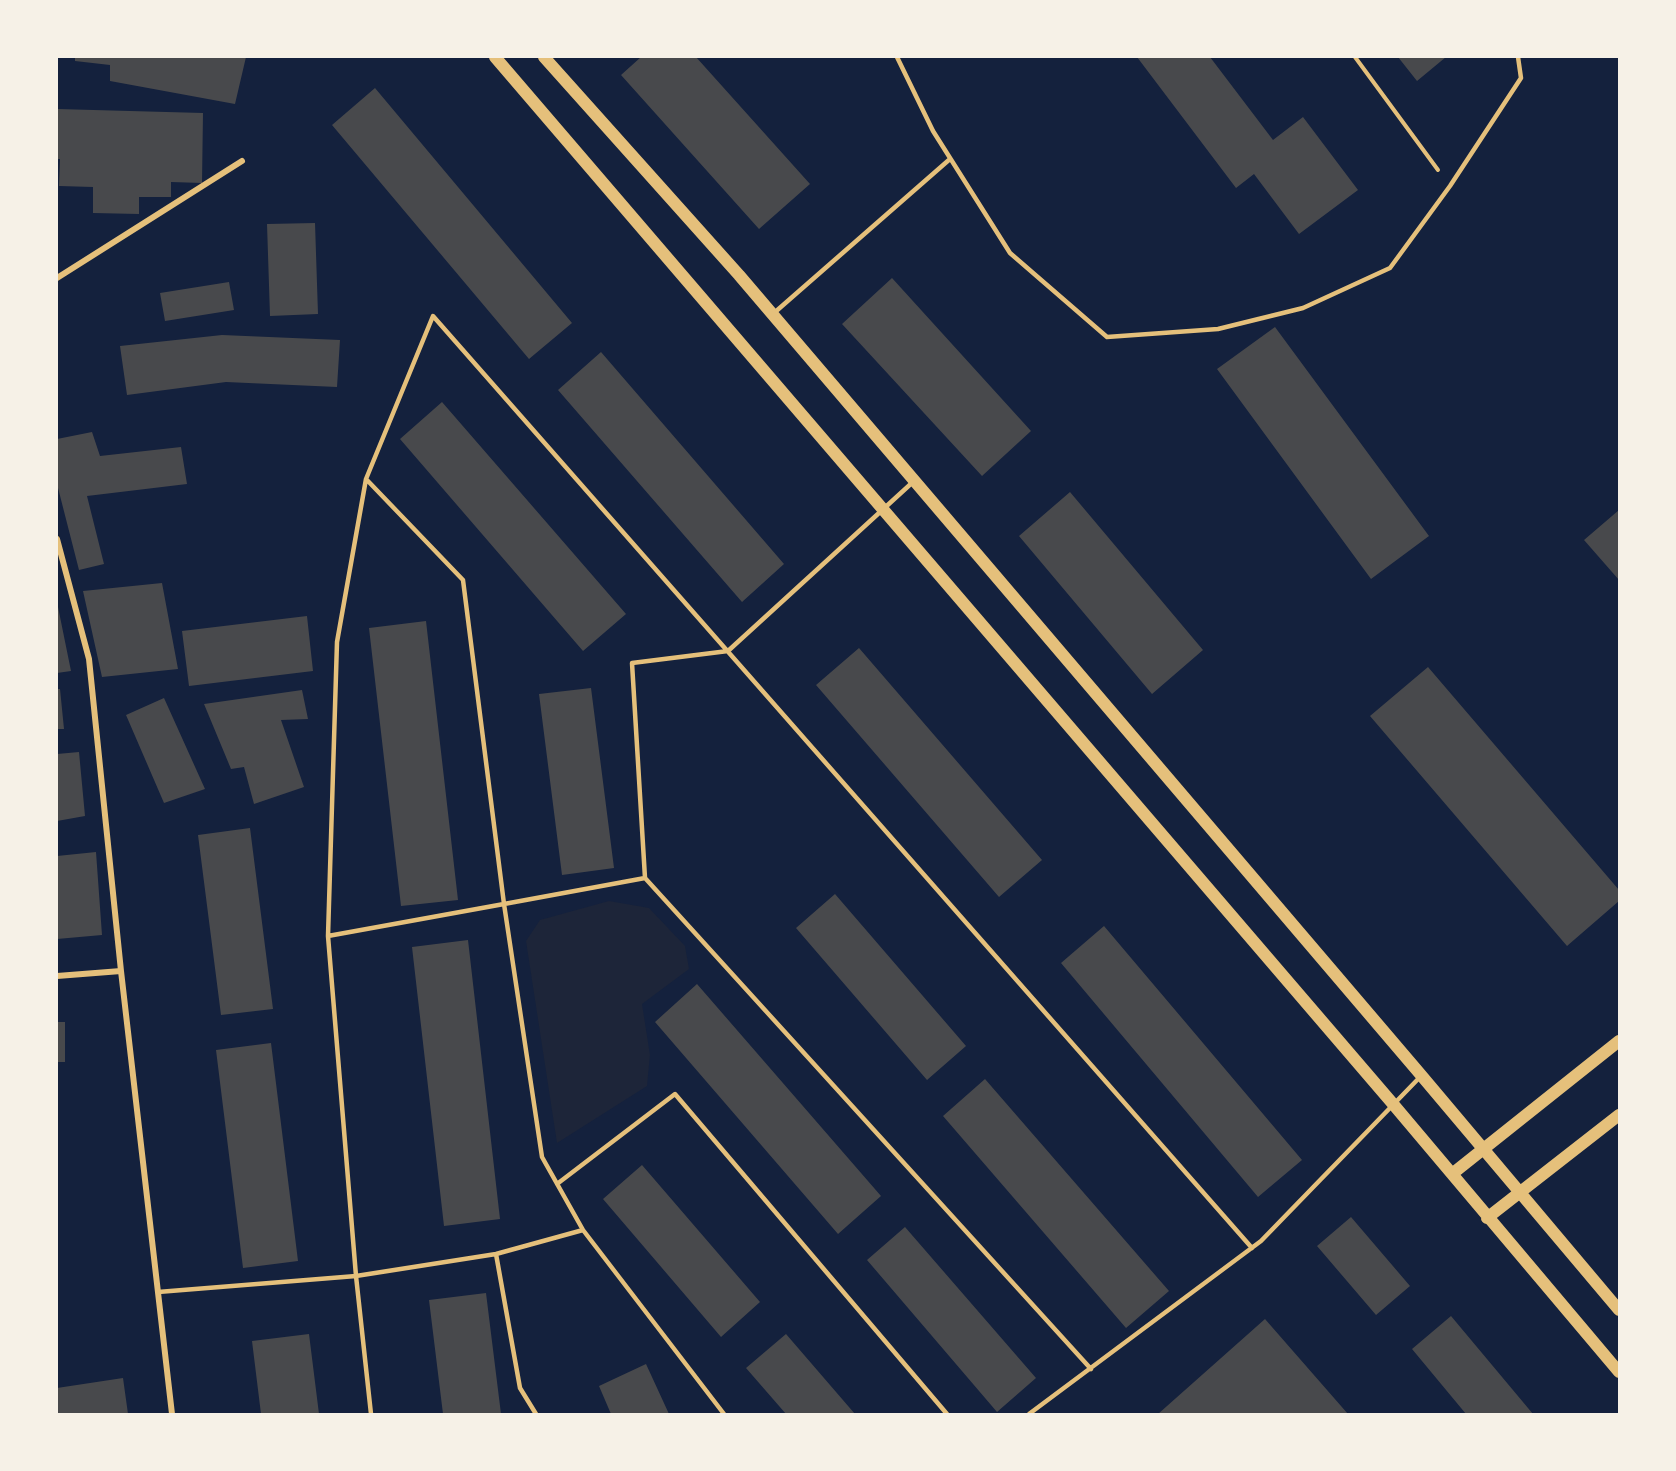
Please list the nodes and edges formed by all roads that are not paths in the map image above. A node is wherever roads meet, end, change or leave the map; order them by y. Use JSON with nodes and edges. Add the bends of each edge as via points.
{"nodes":[{"id":1,"x":495,"y":57,"type":"edge"},
{"id":2,"x":544,"y":57,"type":"edge"},
{"id":3,"x":897,"y":57,"type":"edge"},
{"id":4,"x":1518,"y":57,"type":"edge"},
{"id":5,"x":950,"y":159,"type":"junction"},
{"id":6,"x":242,"y":161,"type":"dead end"},
{"id":7,"x":57,"y":278,"type":"edge"},
{"id":8,"x":772,"y":315,"type":"junction"},
{"id":9,"x":366,"y":479,"type":"junction"},
{"id":10,"x":915,"y":481,"type":"junction"},
{"id":11,"x":884,"y":510,"type":"junction"},
{"id":12,"x":57,"y":539,"type":"edge"},
{"id":13,"x":728,"y":651,"type":"junction"},
{"id":14,"x":645,"y":878,"type":"junction"},
{"id":15,"x":504,"y":904,"type":"junction"},
{"id":16,"x":328,"y":936,"type":"junction"},
{"id":17,"x":121,"y":971,"type":"junction"},
{"id":18,"x":57,"y":976,"type":"edge"},
{"id":19,"x":1619,"y":1041,"type":"edge"},
{"id":20,"x":1421,"y":1075,"type":"junction"},
{"id":21,"x":1393,"y":1104,"type":"junction"},
{"id":22,"x":1619,"y":1115,"type":"edge"},
{"id":23,"x":1484,"y":1149,"type":"junction"},
{"id":24,"x":1452,"y":1174,"type":"junction"},
{"id":25,"x":558,"y":1184,"type":"junction"},
{"id":26,"x":1520,"y":1194,"type":"junction"},
{"id":27,"x":1487,"y":1218,"type":"junction"},
{"id":28,"x":583,"y":1230,"type":"junction"},
{"id":29,"x":1252,"y":1248,"type":"junction"},
{"id":30,"x":496,"y":1254,"type":"junction"},
{"id":31,"x":356,"y":1275,"type":"junction"},
{"id":32,"x":158,"y":1292,"type":"junction"},
{"id":33,"x":1619,"y":1310,"type":"edge"},
{"id":34,"x":1091,"y":1369,"type":"junction"},
{"id":35,"x":1619,"y":1372,"type":"edge"},
{"id":36,"x":172,"y":1414,"type":"edge"},
{"id":37,"x":371,"y":1414,"type":"edge"},
{"id":38,"x":536,"y":1414,"type":"edge"},
{"id":39,"x":724,"y":1414,"type":"edge"},
{"id":40,"x":947,"y":1414,"type":"edge"},
{"id":41,"x":1029,"y":1414,"type":"edge"}],
"edges":[{"from":1,"to":11,"type":"main road"},
{"from":2,"to":8,"type":"main road"},
{"from":3,"to":5,"type":"lane"},
{"from":4,"to":5,"type":"lane","via":[[1521,78],[1390,268],[1304,308],[1218,329],[1107,336],[1010,253]]},
{"from":5,"to":8,"type":"lane"},
{"from":6,"to":7,"type":"street"},
{"from":8,"to":10,"type":"main road"},
{"from":9,"to":13,"type":"lane","via":[[433,316]]},
{"from":9,"to":15,"type":"lane","via":[[463,580]]},
{"from":9,"to":16,"type":"lane","via":[[336,642]]},
{"from":10,"to":11,"type":"lane"},
{"from":10,"to":20,"type":"main road"},
{"from":11,"to":13,"type":"lane"},
{"from":11,"to":21,"type":"main road"},
{"from":12,"to":17,"type":"street","via":[[89,659]]},
{"from":13,"to":14,"type":"lane","via":[[632,663]]},
{"from":13,"to":29,"type":"lane"},
{"from":14,"to":15,"type":"lane"},
{"from":14,"to":34,"type":"lane"},
{"from":15,"to":16,"type":"lane"},
{"from":15,"to":25,"type":"lane","via":[[542,1157]]},
{"from":16,"to":31,"type":"lane"},
{"from":17,"to":18,"type":"street"},
{"from":17,"to":32,"type":"street"},
{"from":19,"to":23,"type":"main road"},
{"from":20,"to":21,"type":"lane"},
{"from":20,"to":23,"type":"main road"},
{"from":21,"to":24,"type":"main road"},
{"from":21,"to":29,"type":"lane"},
{"from":22,"to":26,"type":"main road"},
{"from":23,"to":24,"type":"main road"},
{"from":23,"to":26,"type":"main road"},
{"from":24,"to":27,"type":"main road"},
{"from":25,"to":28,"type":"lane"},
{"from":25,"to":40,"type":"lane","via":[[675,1094]]},
{"from":26,"to":27,"type":"main road"},
{"from":26,"to":33,"type":"main road"},
{"from":27,"to":35,"type":"main road"},
{"from":28,"to":30,"type":"lane"},
{"from":28,"to":39,"type":"lane"},
{"from":29,"to":34,"type":"lane"},
{"from":30,"to":31,"type":"lane"},
{"from":30,"to":38,"type":"lane","via":[[520,1388]]},
{"from":31,"to":32,"type":"lane"},
{"from":31,"to":37,"type":"lane"},
{"from":32,"to":36,"type":"street"},
{"from":34,"to":41,"type":"lane"}]}
